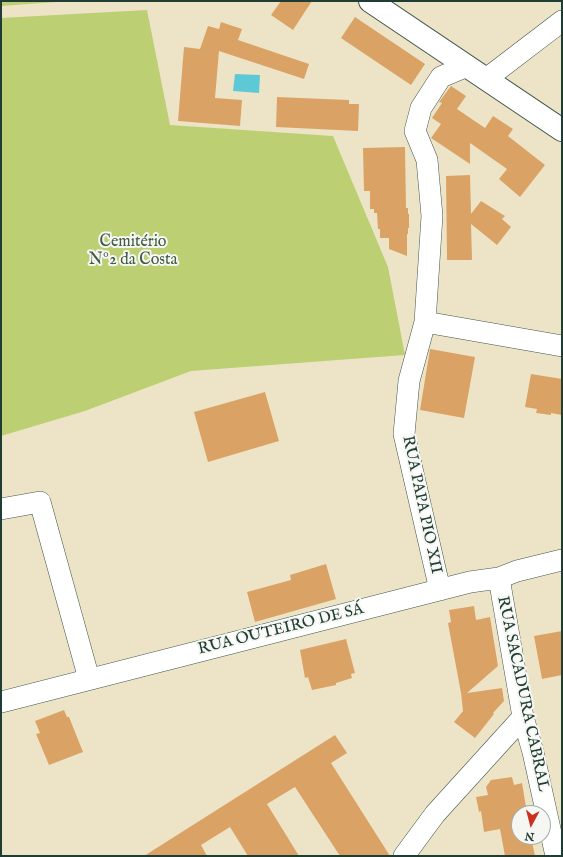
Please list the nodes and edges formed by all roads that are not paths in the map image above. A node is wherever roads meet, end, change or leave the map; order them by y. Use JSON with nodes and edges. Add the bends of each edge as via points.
{"nodes":[{"id":1,"x":370,"y":1,"type":"edge"},
{"id":2,"x":562,"y":21,"type":"edge"},
{"id":3,"x":467,"y":66,"type":"junction"},
{"id":4,"x":486,"y":79,"type":"junction"},
{"id":5,"x":562,"y":130,"type":"edge"},
{"id":6,"x":425,"y":322,"type":"junction"},
{"id":7,"x":562,"y":346,"type":"edge"},
{"id":8,"x":1,"y":509,"type":"edge"},
{"id":9,"x":562,"y":560,"type":"edge"},
{"id":10,"x":498,"y":578,"type":"junction"},
{"id":11,"x":440,"y":590,"type":"junction"},
{"id":12,"x":89,"y":679,"type":"junction"},
{"id":13,"x":1,"y":702,"type":"edge"},
{"id":14,"x":523,"y":717,"type":"junction"},
{"id":15,"x":404,"y":856,"type":"edge"},
{"id":16,"x":556,"y":856,"type":"edge"}],
"edges":[{"from":1,"to":3,"type":"main road"},
{"from":2,"to":4,"type":"street"},
{"from":3,"to":4,"type":"main road"},
{"from":3,"to":6,"type":"street","name":"RUA PAPA PIO XII","via":[[441,77],[421,108],[416,130],[427,160],[432,216]]},
{"from":4,"to":5,"type":"main road"},
{"from":6,"to":7,"type":"street"},
{"from":6,"to":11,"type":"street","name":"RUA PAPA PIO XII","via":[[409,381],[404,434]]},
{"from":8,"to":12,"type":"street","via":[[40,502]]},
{"from":9,"to":10,"type":"street","name":"RUA OUTEIRO DE SÁ"},
{"from":10,"to":11,"type":"street","name":"RUA OUTEIRO DE SÁ"},
{"from":10,"to":14,"type":"street","name":"RUA SACADURA CABRAL"},
{"from":11,"to":12,"type":"street","name":"RUA OUTEIRO DE SÁ"},
{"from":12,"to":13,"type":"street","name":"RUA OUTEIRO DE SÁ"},
{"from":14,"to":15,"type":"street","via":[[435,814]]},
{"from":14,"to":16,"type":"street","name":"RUA SACADURA CABRAL"}]}
